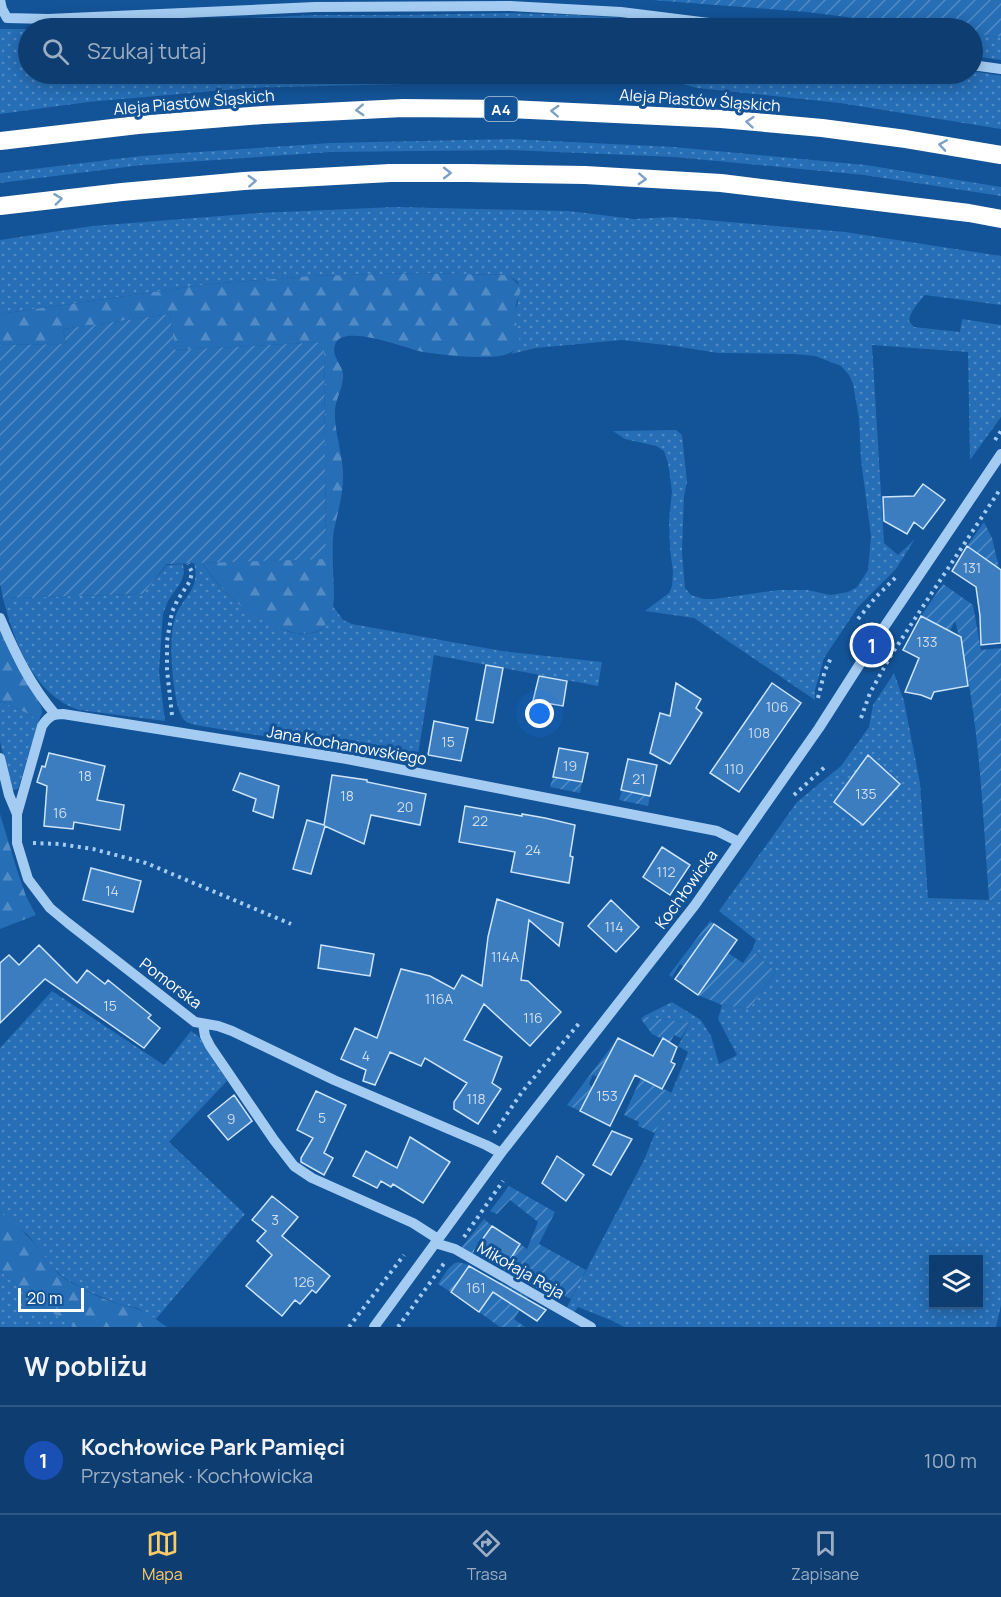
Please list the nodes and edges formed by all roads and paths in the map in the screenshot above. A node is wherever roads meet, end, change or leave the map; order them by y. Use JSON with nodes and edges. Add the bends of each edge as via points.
{"nodes":[{"id":1,"x":0,"y":0,"type":"edge"},
{"id":2,"x":18,"y":18,"type":"edge"},
{"id":3,"x":70,"y":18,"type":"edge"},
{"id":4,"x":669,"y":18,"type":"edge"},
{"id":5,"x":983,"y":67,"type":"edge"},
{"id":6,"x":1001,"y":69,"type":"edge"},
{"id":7,"x":0,"y":141,"type":"edge"},
{"id":8,"x":1001,"y":155,"type":"edge"},
{"id":9,"x":0,"y":206,"type":"edge"},
{"id":10,"x":1001,"y":219,"type":"edge"},
{"id":11,"x":1001,"y":454,"type":"edge"},
{"id":12,"x":1001,"y":488,"type":"edge"},
{"id":13,"x":188,"y":564,"type":"dead end"},
{"id":14,"x":0,"y":618,"type":"edge"},
{"id":15,"x":832,"y":656,"type":"dead end"},
{"id":16,"x":816,"y":703,"type":"dead end"},
{"id":17,"x":55,"y":714,"type":"junction"},
{"id":18,"x":861,"y":718,"type":"dead end"},
{"id":19,"x":174,"y":731,"type":"junction"},
{"id":20,"x":0,"y":758,"type":"edge"},
{"id":21,"x":17,"y":814,"type":"junction"},
{"id":22,"x":739,"y":842,"type":"junction"},
{"id":23,"x":17,"y":843,"type":"junction"},
{"id":24,"x":291,"y":924,"type":"dead end"},
{"id":25,"x":582,"y":1020,"type":"dead end"},
{"id":26,"x":203,"y":1024,"type":"junction"},
{"id":27,"x":486,"y":1145,"type":"junction"},
{"id":28,"x":501,"y":1153,"type":"junction"},
{"id":29,"x":423,"y":1229,"type":"junction"},
{"id":30,"x":437,"y":1241,"type":"junction"},
{"id":31,"x":349,"y":1327,"type":"edge"},
{"id":32,"x":374,"y":1327,"type":"edge"},
{"id":33,"x":591,"y":1327,"type":"edge"}],
"edges":[{"from":1,"to":2,"type":"street","via":[[7,18]]},
{"from":3,"to":4,"type":"street","via":[[315,7],[510,6]]},
{"from":5,"to":6,"type":"street"},
{"from":8,"to":7,"type":"highway","name":"Aleja Piastów Śląskich","number":"A4","one_way":true,"via":[[822,128],[509,109],[403,108],[263,115]]},
{"from":9,"to":10,"type":"highway","one_way":true,"via":[[244,181],[468,173],[721,183]]},
{"from":11,"to":22,"type":"street","name":"Kochłowicka"},
{"from":12,"to":18,"type":"path","via":[[891,655]]},
{"from":13,"to":19,"type":"path","via":[[190,581],[172,612],[167,641]]},
{"from":14,"to":17,"type":"street","via":[[33,686]]},
{"from":15,"to":16,"type":"path"},
{"from":17,"to":19,"type":"street","name":"Jana Kochanowskiego"},
{"from":17,"to":21,"type":"street","via":[[42,726]]},
{"from":19,"to":22,"type":"street","name":"Jana Kochanowskiego","via":[[347,759],[717,831]]},
{"from":20,"to":21,"type":"street","name":"Pomorska"},
{"from":21,"to":23,"type":"street","name":"Pomorska"},
{"from":22,"to":28,"type":"street","name":"Kochłowicka","via":[[695,905]]},
{"from":23,"to":24,"type":"path","via":[[59,844],[119,855]]},
{"from":23,"to":26,"type":"street","name":"Pomorska","via":[[28,879],[50,908],[195,1022]]},
{"from":25,"to":27,"type":"path","via":[[522,1092]]},
{"from":26,"to":27,"type":"street","name":"Pomorska","via":[[232,1031]]},
{"from":26,"to":29,"type":"street","name":"Mikołaja Reja","via":[[210,1046],[294,1166]]},
{"from":27,"to":28,"type":"street","name":"Pomorska"},
{"from":28,"to":30,"type":"street","name":"Kochłowicka"},
{"from":29,"to":30,"type":"street","name":"Mikołaja Reja"},
{"from":29,"to":31,"type":"path"},
{"from":30,"to":32,"type":"street","name":"Kochłowicka"},
{"from":30,"to":33,"type":"street","name":"Mikołaja Reja"}]}
